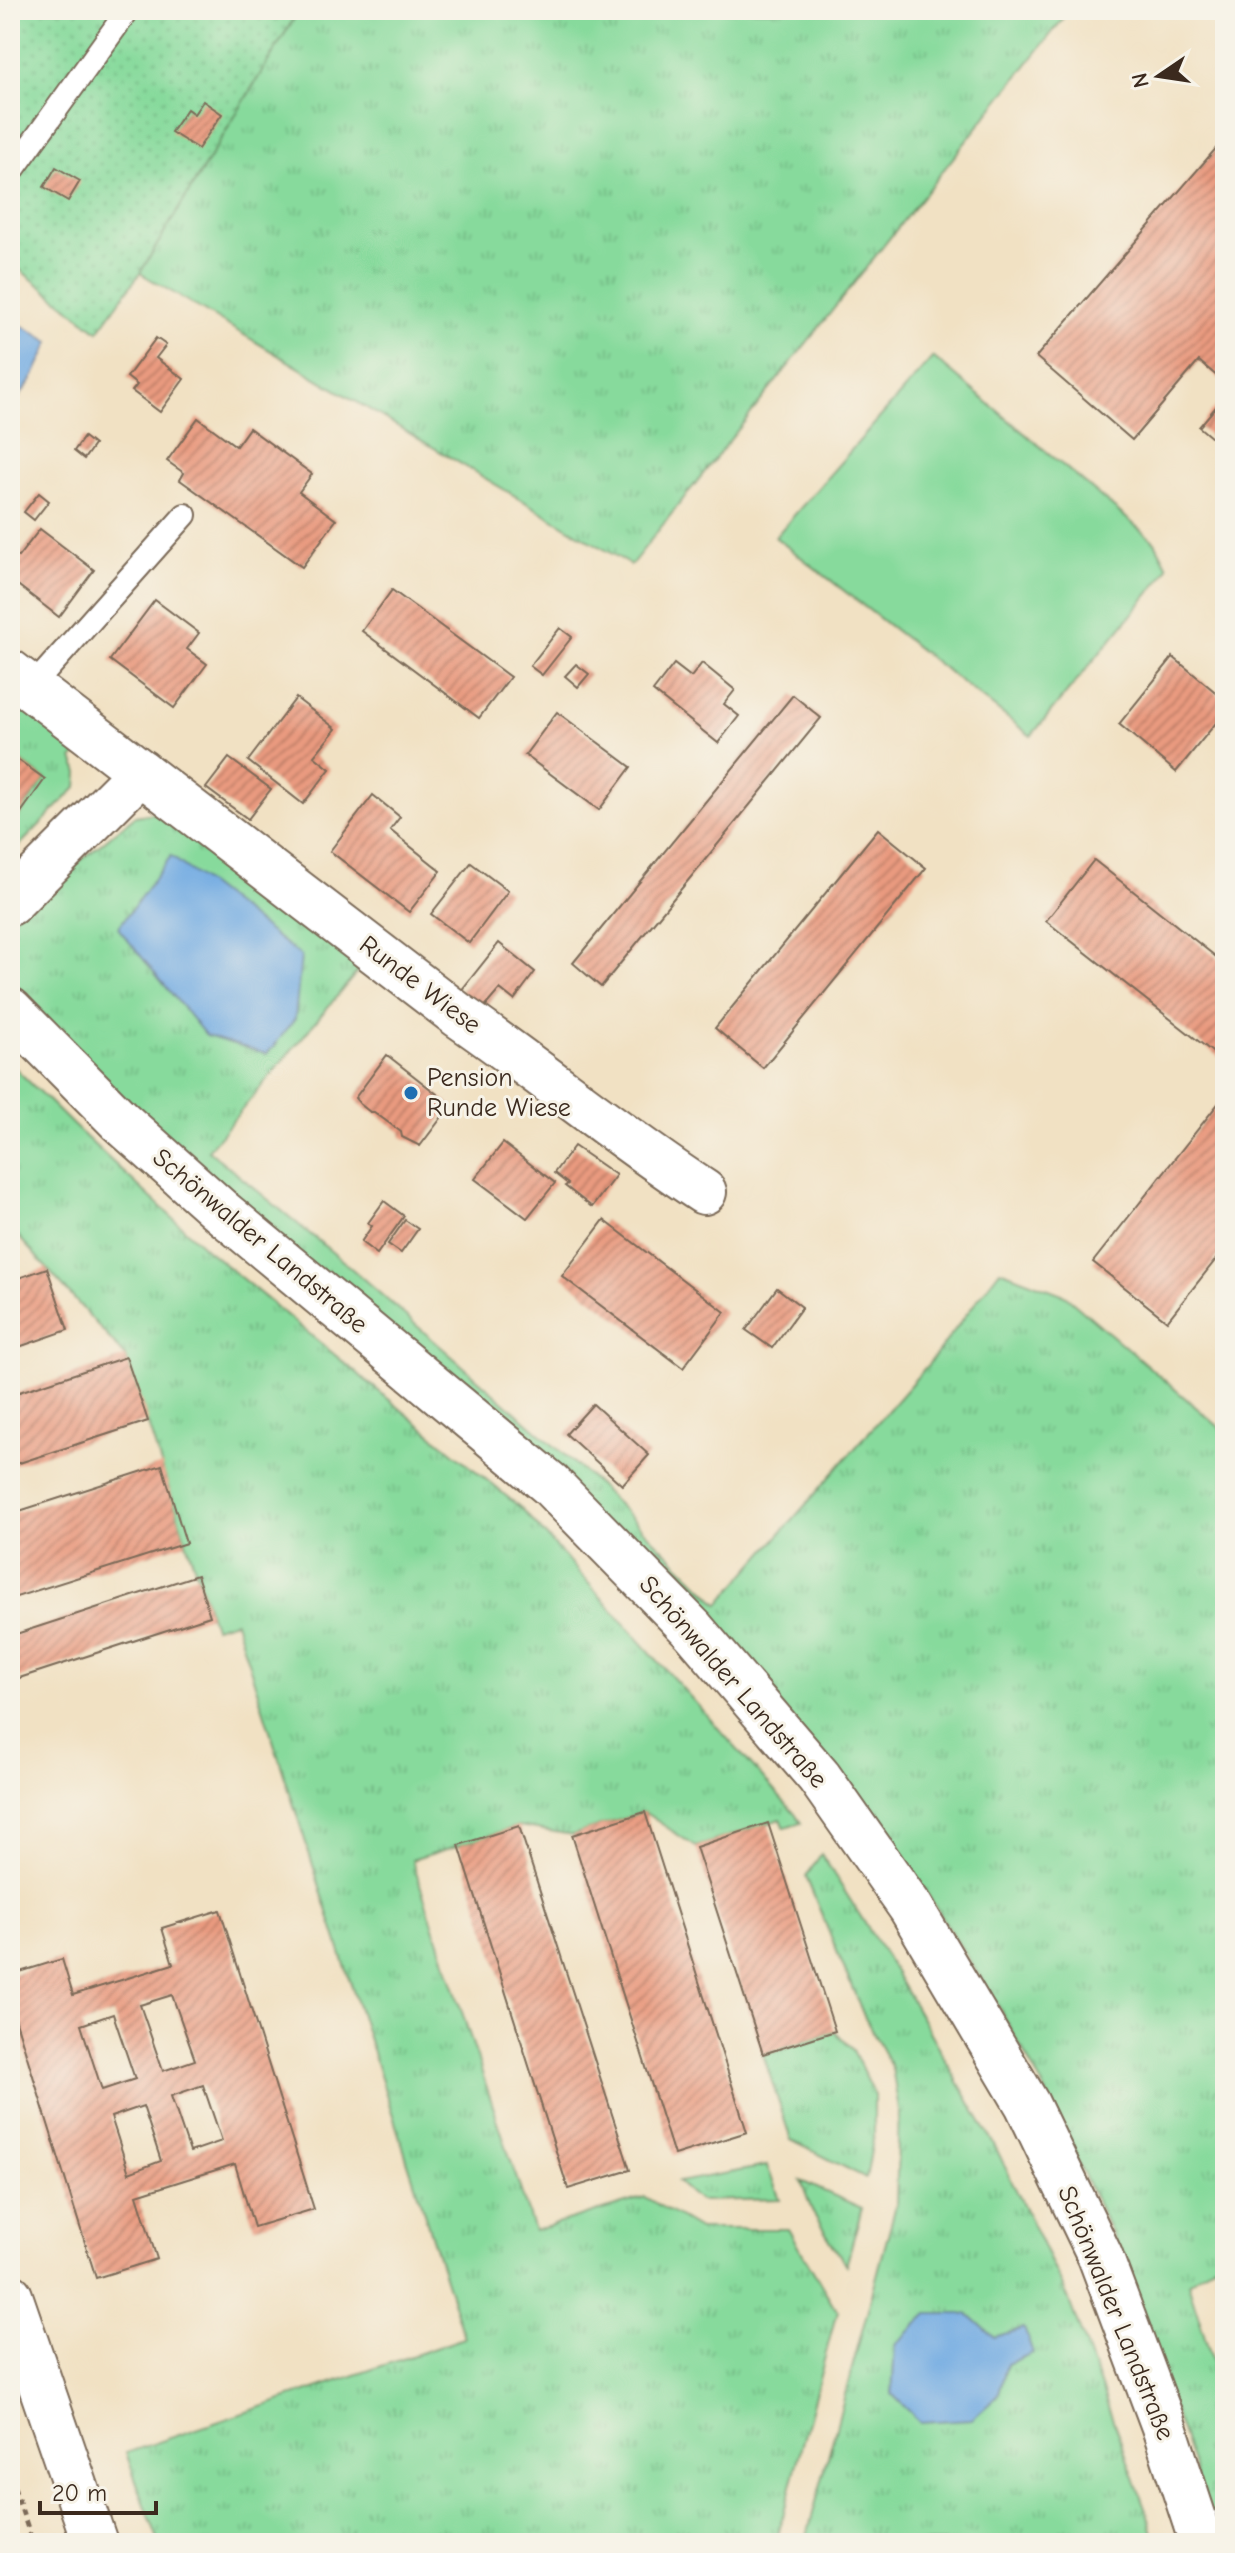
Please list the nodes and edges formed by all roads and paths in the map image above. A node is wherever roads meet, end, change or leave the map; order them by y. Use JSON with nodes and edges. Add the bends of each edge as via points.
{"nodes":[{"id":1,"x":128,"y":10,"type":"edge"},
{"id":2,"x":10,"y":174,"type":"edge"},
{"id":3,"x":185,"y":515,"type":"dead end"},
{"id":4,"x":20,"y":680,"type":"edge"},
{"id":5,"x":141,"y":772,"type":"junction"},
{"id":6,"x":10,"y":903,"type":"edge"},
{"id":7,"x":10,"y":1010,"type":"edge"},
{"id":8,"x":704,"y":1192,"type":"dead end"},
{"id":9,"x":10,"y":2296,"type":"edge"},
{"id":10,"x":10,"y":2476,"type":"edge"},
{"id":11,"x":33,"y":2543,"type":"edge"},
{"id":12,"x":95,"y":2543,"type":"edge"},
{"id":13,"x":1202,"y":2543,"type":"edge"}],
"edges":[{"from":1,"to":2,"type":"lane"},
{"from":3,"to":4,"type":"lane"},
{"from":4,"to":5,"type":"main road","name":"Runde Wiese"},
{"from":5,"to":6,"type":"main road"},
{"from":5,"to":8,"type":"main road","name":"Runde Wiese","via":[[458,1015]]},
{"from":7,"to":13,"type":"main road","name":"Schönwalder Landstraße","via":[[120,1121],[200,1192],[550,1484],[693,1630],[819,1777],[911,1908],[1027,2104],[1100,2256]]},
{"from":9,"to":12,"type":"main road"},
{"from":10,"to":11,"type":"path"}]}
